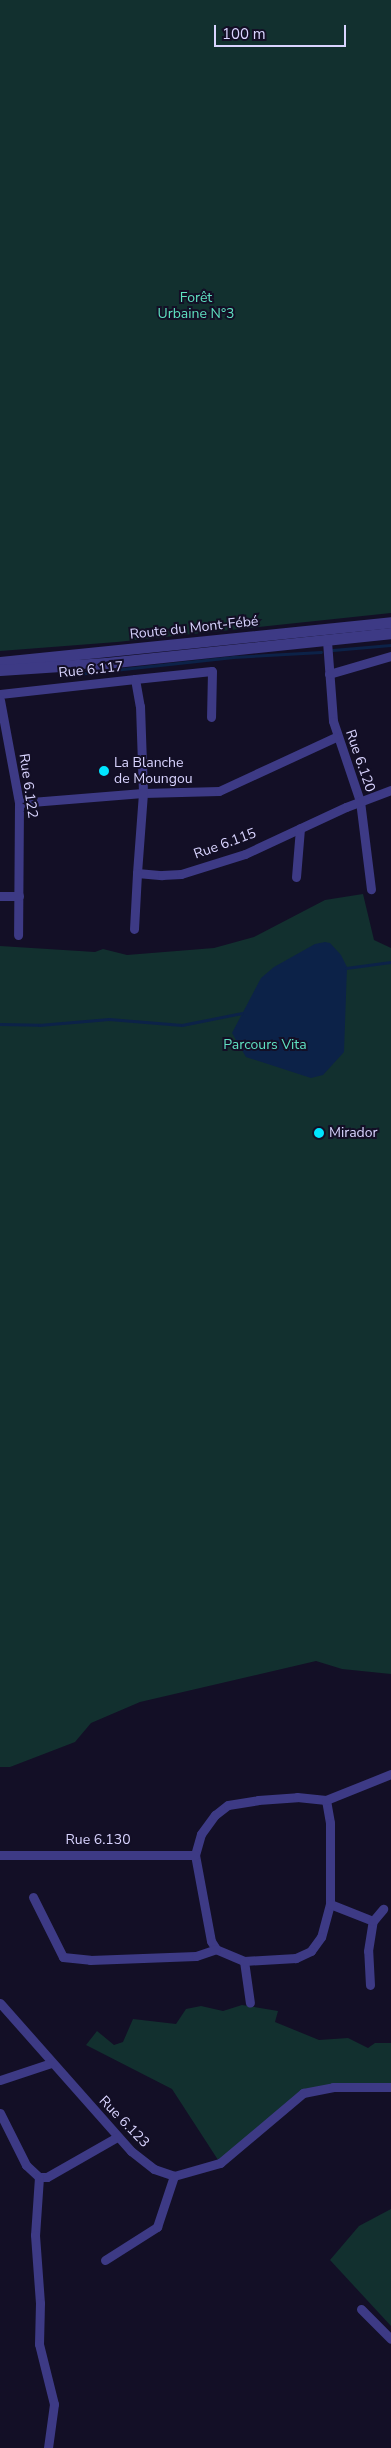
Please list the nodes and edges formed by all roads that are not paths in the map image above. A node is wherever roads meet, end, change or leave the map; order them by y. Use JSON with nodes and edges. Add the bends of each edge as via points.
{"nodes":[{"id":1,"x":391,"y":622,"type":"edge"},
{"id":2,"x":391,"y":633,"type":"edge"},
{"id":3,"x":327,"y":641,"type":"junction"},
{"id":4,"x":391,"y":656,"type":"edge"},
{"id":5,"x":0,"y":662,"type":"edge"},
{"id":6,"x":0,"y":670,"type":"edge"},
{"id":7,"x":328,"y":674,"type":"junction"},
{"id":8,"x":135,"y":679,"type":"junction"},
{"id":9,"x":0,"y":694,"type":"edge"},
{"id":10,"x":0,"y":700,"type":"edge"},
{"id":11,"x":210,"y":717,"type":"dead end"},
{"id":12,"x":336,"y":737,"type":"junction"},
{"id":13,"x":391,"y":790,"type":"edge"},
{"id":14,"x":142,"y":793,"type":"junction"},
{"id":15,"x":381,"y":795,"type":"junction"},
{"id":16,"x":391,"y":795,"type":"edge"},
{"id":17,"x":360,"y":801,"type":"junction"},
{"id":18,"x":19,"y":803,"type":"junction"},
{"id":19,"x":300,"y":828,"type":"junction"},
{"id":20,"x":137,"y":873,"type":"junction"},
{"id":21,"x":296,"y":877,"type":"dead end"},
{"id":22,"x":371,"y":888,"type":"dead end"},
{"id":23,"x":0,"y":896,"type":"edge"},
{"id":24,"x":19,"y":896,"type":"junction"},
{"id":25,"x":134,"y":929,"type":"dead end"},
{"id":26,"x":18,"y":936,"type":"dead end"},
{"id":27,"x":391,"y":1774,"type":"edge"},
{"id":28,"x":326,"y":1800,"type":"junction"},
{"id":29,"x":0,"y":1855,"type":"edge"},
{"id":30,"x":195,"y":1855,"type":"junction"},
{"id":31,"x":33,"y":1897,"type":"dead end"},
{"id":32,"x":330,"y":1904,"type":"junction"},
{"id":33,"x":383,"y":1909,"type":"dead end"},
{"id":34,"x":373,"y":1921,"type":"junction"},
{"id":35,"x":216,"y":1949,"type":"junction"},
{"id":36,"x":244,"y":1961,"type":"junction"},
{"id":37,"x":370,"y":1985,"type":"dead end"},
{"id":38,"x":0,"y":2003,"type":"edge"},
{"id":39,"x":250,"y":2003,"type":"dead end"},
{"id":40,"x":51,"y":2063,"type":"junction"},
{"id":41,"x":0,"y":2080,"type":"edge"},
{"id":42,"x":391,"y":2087,"type":"edge"},
{"id":43,"x":0,"y":2113,"type":"edge"},
{"id":44,"x":117,"y":2137,"type":"junction"},
{"id":45,"x":174,"y":2176,"type":"junction"},
{"id":46,"x":39,"y":2177,"type":"junction"},
{"id":47,"x":105,"y":2260,"type":"dead end"},
{"id":48,"x":361,"y":2309,"type":"dead end"},
{"id":49,"x":391,"y":2339,"type":"edge"},
{"id":50,"x":48,"y":2448,"type":"edge"}],
"edges":[{"from":1,"to":5,"type":"street","name":"Route du Mont-Fébé"},
{"from":2,"to":3,"type":"street","name":"Route du Mont-Fébé"},
{"from":3,"to":6,"type":"street","name":"Route du Mont-Fébé"},
{"from":3,"to":7,"type":"street","name":"Rue 6.120"},
{"from":4,"to":7,"type":"street"},
{"from":7,"to":12,"type":"street","name":"Rue 6.120"},
{"from":8,"to":9,"type":"street","name":"Rue 6.117"},
{"from":8,"to":11,"type":"street","via":[[212,671]]},
{"from":8,"to":14,"type":"street","name":"Rue 6.117","via":[[140,706]]},
{"from":10,"to":18,"type":"street","name":"Rue 6.122"},
{"from":12,"to":14,"type":"street","via":[[219,791]]},
{"from":12,"to":17,"type":"street","name":"Rue 6.120"},
{"from":13,"to":15,"type":"street","name":"Rue 6.115"},
{"from":14,"to":18,"type":"street"},
{"from":14,"to":20,"type":"street"},
{"from":15,"to":16,"type":"street"},
{"from":15,"to":17,"type":"street","name":"Rue 6.115"},
{"from":17,"to":19,"type":"street","name":"Rue 6.115"},
{"from":17,"to":22,"type":"street","name":"Rue 6.120"},
{"from":18,"to":24,"type":"street","name":"Rue 6.122"},
{"from":19,"to":20,"type":"street","name":"Rue 6.115","via":[[245,854],[181,874]]},
{"from":19,"to":21,"type":"street"},
{"from":20,"to":25,"type":"street"},
{"from":23,"to":24,"type":"street"},
{"from":24,"to":26,"type":"street","name":"Rue 6.122"},
{"from":27,"to":28,"type":"street"},
{"from":28,"to":30,"type":"street","via":[[297,1797],[228,1805],[215,1815],[201,1834]]},
{"from":28,"to":32,"type":"street","via":[[330,1823]]},
{"from":29,"to":30,"type":"street","name":"Rue 6.130"},
{"from":30,"to":35,"type":"street","via":[[211,1940]]},
{"from":31,"to":35,"type":"street","via":[[63,1957],[90,1960],[196,1956]]},
{"from":32,"to":34,"type":"street"},
{"from":32,"to":36,"type":"street","via":[[321,1938],[311,1951],[296,1958]]},
{"from":33,"to":34,"type":"street"},
{"from":34,"to":37,"type":"street","via":[[368,1951]]},
{"from":35,"to":36,"type":"street"},
{"from":36,"to":39,"type":"street"},
{"from":38,"to":40,"type":"street","name":"Rue 6.123"},
{"from":40,"to":41,"type":"street"},
{"from":40,"to":44,"type":"street","name":"Rue 6.123"},
{"from":42,"to":45,"type":"street","via":[[303,2093],[220,2163]]},
{"from":43,"to":46,"type":"street","via":[[26,2165]]},
{"from":44,"to":45,"type":"street","name":"Rue 6.123","via":[[143,2162]]},
{"from":44,"to":46,"type":"street","via":[[47,2176]]},
{"from":45,"to":47,"type":"street","via":[[156,2227]]},
{"from":46,"to":50,"type":"street","via":[[35,2235],[40,2303],[39,2344],[54,2404]]},
{"from":48,"to":49,"type":"street"}]}
